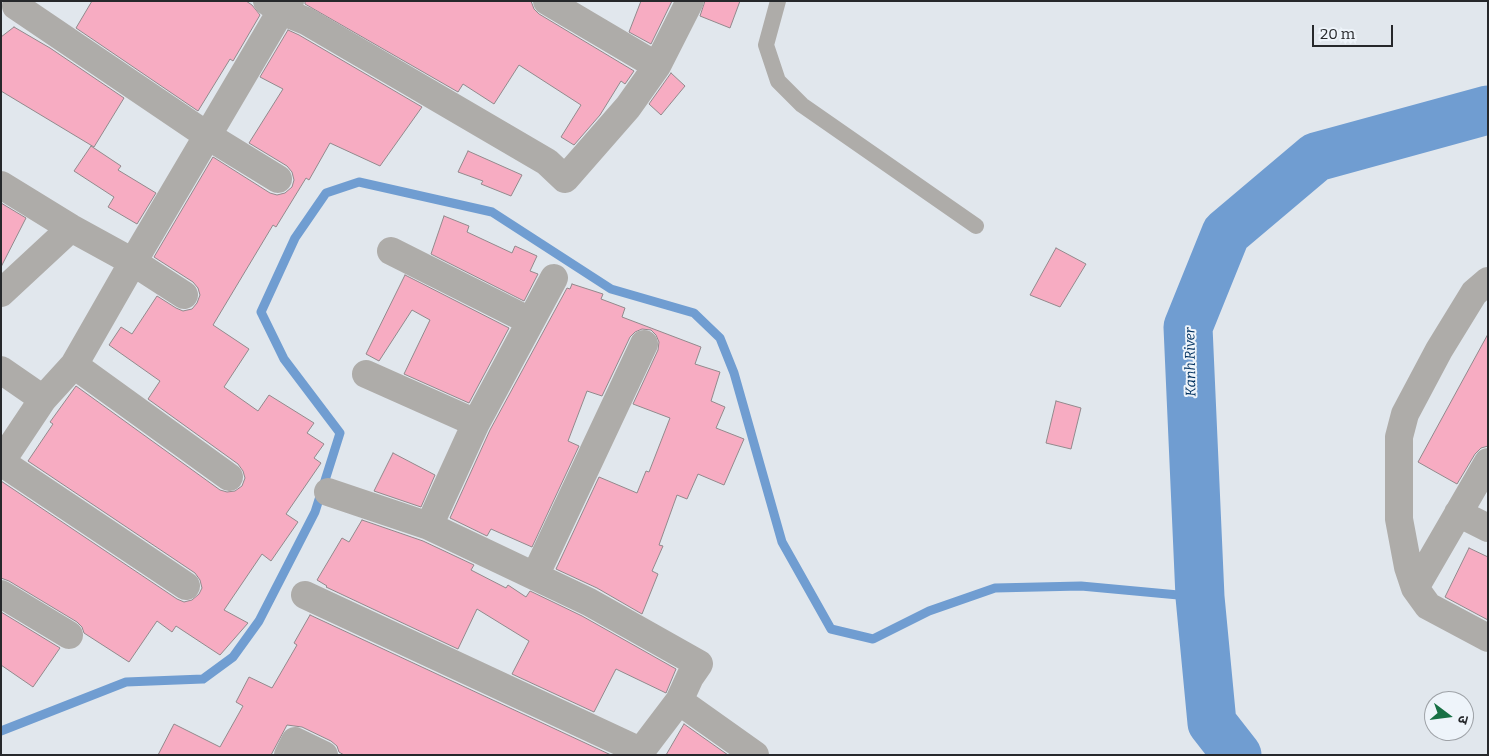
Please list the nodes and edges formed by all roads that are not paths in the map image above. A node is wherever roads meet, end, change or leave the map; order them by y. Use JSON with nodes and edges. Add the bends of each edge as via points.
{"nodes":[{"id":1,"x":547,"y":1,"type":"edge"},
{"id":2,"x":690,"y":1,"type":"edge"},
{"id":3,"x":778,"y":1,"type":"edge"},
{"id":4,"x":279,"y":4,"type":"edge"},
{"id":5,"x":13,"y":8,"type":"edge"},
{"id":6,"x":657,"y":66,"type":"junction"},
{"id":7,"x":208,"y":136,"type":"junction"},
{"id":8,"x":278,"y":179,"type":"dead end"},
{"id":9,"x":1,"y":185,"type":"edge"},
{"id":10,"x":976,"y":226,"type":"dead end"},
{"id":11,"x":71,"y":228,"type":"junction"},
{"id":12,"x":390,"y":252,"type":"dead end"},
{"id":13,"x":132,"y":262,"type":"junction"},
{"id":14,"x":554,"y":278,"type":"dead end"},
{"id":15,"x":1488,"y":281,"type":"edge"},
{"id":16,"x":1,"y":293,"type":"edge"},
{"id":17,"x":184,"y":295,"type":"dead end"},
{"id":18,"x":530,"y":321,"type":"junction"},
{"id":19,"x":644,"y":344,"type":"dead end"},
{"id":20,"x":74,"y":366,"type":"junction"},
{"id":21,"x":1,"y":370,"type":"edge"},
{"id":22,"x":366,"y":374,"type":"dead end"},
{"id":23,"x":43,"y":399,"type":"junction"},
{"id":24,"x":476,"y":423,"type":"junction"},
{"id":25,"x":1,"y":462,"type":"edge"},
{"id":26,"x":1488,"y":462,"type":"edge"},
{"id":27,"x":229,"y":476,"type":"dead end"},
{"id":28,"x":328,"y":492,"type":"dead end"},
{"id":29,"x":1458,"y":513,"type":"junction"},
{"id":30,"x":429,"y":526,"type":"junction"},
{"id":31,"x":1488,"y":528,"type":"edge"},
{"id":32,"x":535,"y":576,"type":"junction"},
{"id":33,"x":186,"y":586,"type":"dead end"},
{"id":34,"x":1414,"y":588,"type":"junction"},
{"id":35,"x":1,"y":594,"type":"edge"},
{"id":36,"x":305,"y":595,"type":"dead end"},
{"id":37,"x":70,"y":635,"type":"dead end"},
{"id":38,"x":1488,"y":638,"type":"edge"},
{"id":39,"x":679,"y":701,"type":"junction"},
{"id":40,"x":639,"y":753,"type":"edge"},
{"id":41,"x":288,"y":755,"type":"edge"},
{"id":42,"x":324,"y":755,"type":"edge"},
{"id":43,"x":755,"y":755,"type":"edge"}],
"edges":[{"from":1,"to":6,"type":"street"},
{"from":2,"to":6,"type":"street"},
{"from":3,"to":10,"type":"lane","via":[[766,45],[778,81],[802,105]]},
{"from":4,"to":6,"type":"street","via":[[547,162],[565,178],[628,107]]},
{"from":4,"to":7,"type":"street"},
{"from":5,"to":7,"type":"street"},
{"from":7,"to":8,"type":"street"},
{"from":7,"to":13,"type":"street"},
{"from":9,"to":11,"type":"street"},
{"from":11,"to":13,"type":"street"},
{"from":11,"to":16,"type":"street"},
{"from":12,"to":18,"type":"street"},
{"from":13,"to":17,"type":"street"},
{"from":13,"to":20,"type":"street"},
{"from":14,"to":18,"type":"street"},
{"from":15,"to":34,"type":"street","via":[[1474,293],[1439,350],[1405,414],[1399,437],[1399,519]]},
{"from":18,"to":24,"type":"street"},
{"from":19,"to":32,"type":"street"},
{"from":20,"to":23,"type":"street"},
{"from":20,"to":27,"type":"street"},
{"from":21,"to":23,"type":"street"},
{"from":22,"to":24,"type":"street"},
{"from":23,"to":25,"type":"street"},
{"from":24,"to":30,"type":"street"},
{"from":25,"to":33,"type":"street"},
{"from":26,"to":29,"type":"street"},
{"from":28,"to":30,"type":"street"},
{"from":29,"to":31,"type":"street"},
{"from":29,"to":34,"type":"street"},
{"from":30,"to":32,"type":"street"},
{"from":32,"to":39,"type":"street","via":[[589,602],[699,664]]},
{"from":34,"to":38,"type":"street","via":[[1428,606]]},
{"from":35,"to":37,"type":"street"},
{"from":36,"to":40,"type":"street"},
{"from":39,"to":40,"type":"street"},
{"from":39,"to":43,"type":"street"},
{"from":41,"to":42,"type":"street","via":[[295,741]]}]}
